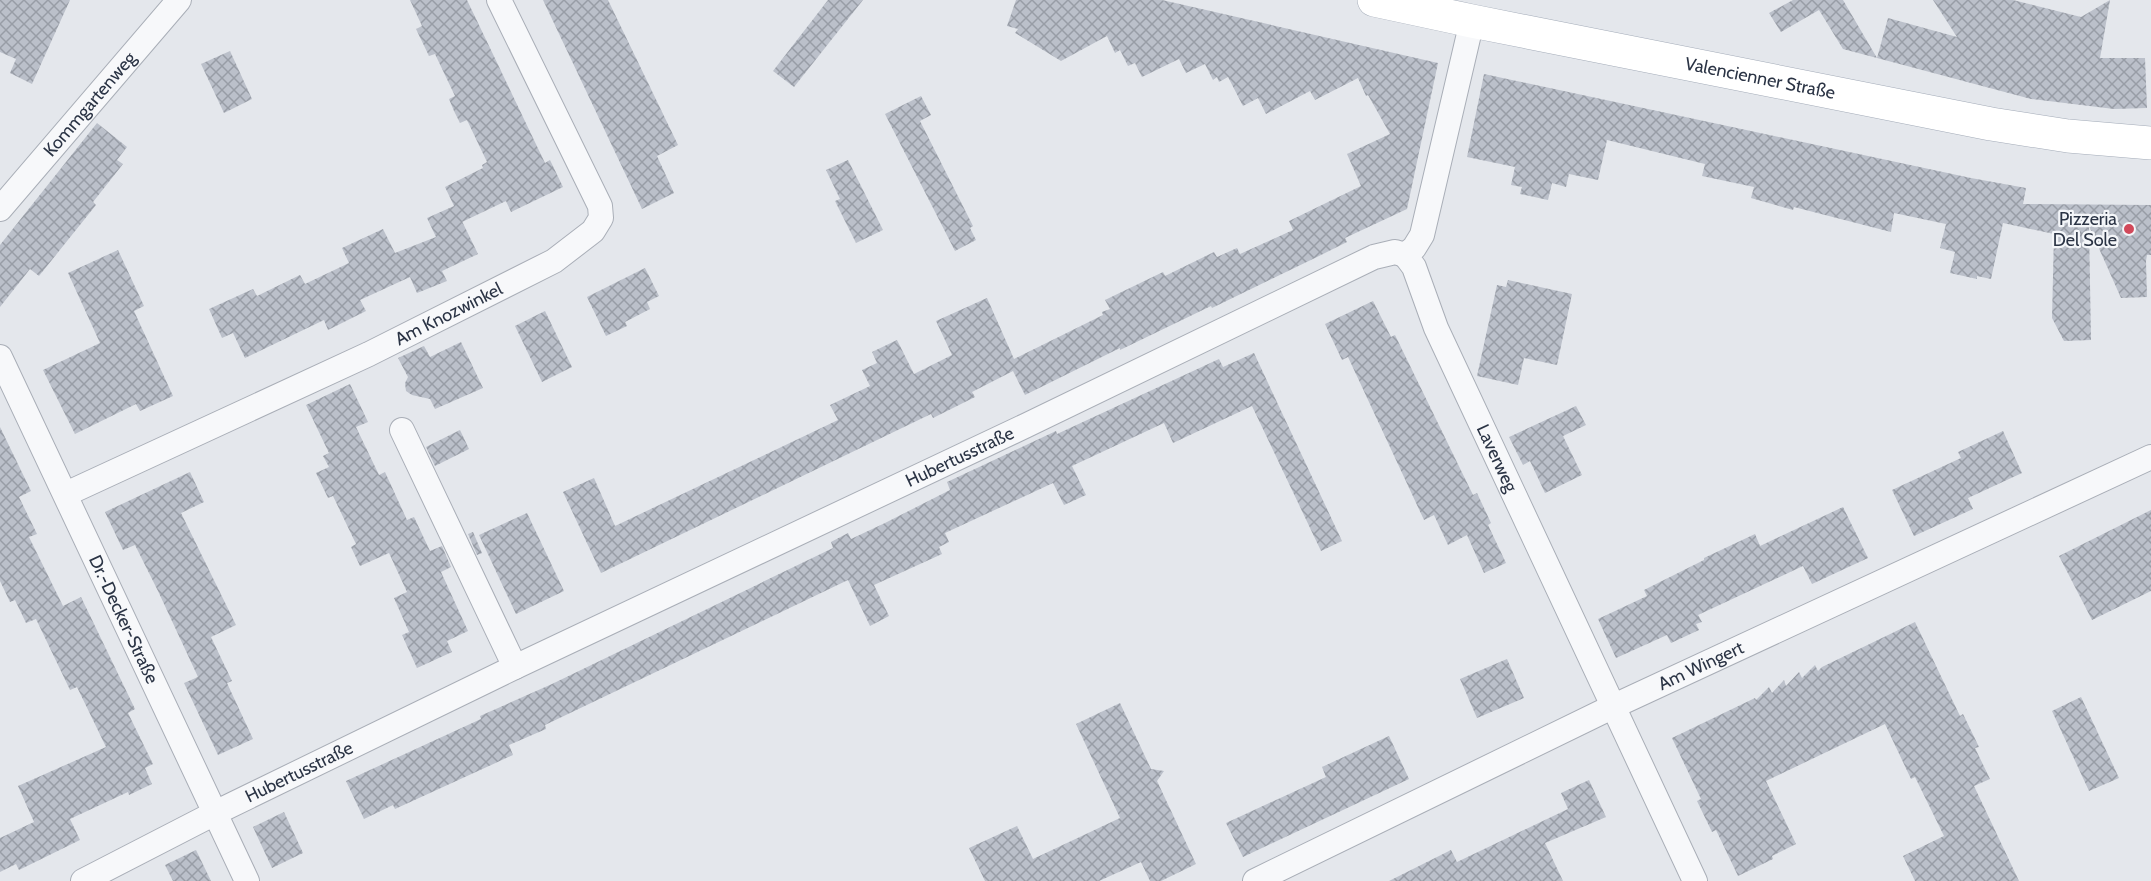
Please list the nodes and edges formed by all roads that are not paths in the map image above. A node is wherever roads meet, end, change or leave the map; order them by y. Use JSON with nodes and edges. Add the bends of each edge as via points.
{"nodes":[{"id":1,"x":179,"y":0,"type":"edge"},
{"id":2,"x":499,"y":0,"type":"edge"},
{"id":3,"x":1374,"y":0,"type":"edge"},
{"id":4,"x":1472,"y":21,"type":"junction"},
{"id":5,"x":2151,"y":143,"type":"edge"},
{"id":6,"x":0,"y":209,"type":"edge"},
{"id":7,"x":1405,"y":255,"type":"junction"},
{"id":8,"x":0,"y":357,"type":"edge"},
{"id":9,"x":402,"y":430,"type":"dead end"},
{"id":10,"x":2151,"y":457,"type":"edge"},
{"id":11,"x":66,"y":494,"type":"junction"},
{"id":12,"x":515,"y":667,"type":"junction"},
{"id":13,"x":1612,"y":707,"type":"junction"},
{"id":14,"x":214,"y":813,"type":"junction"},
{"id":15,"x":83,"y":881,"type":"edge"},
{"id":16,"x":247,"y":881,"type":"edge"},
{"id":17,"x":1255,"y":881,"type":"edge"},
{"id":18,"x":1695,"y":881,"type":"edge"}],
"edges":[{"from":1,"to":6,"type":"street","name":"Kommgartenweg"},
{"from":2,"to":11,"type":"street","name":"Am Knozwinkel","via":[[600,206],[601,218],[593,231],[554,261],[369,354]]},
{"from":3,"to":4,"type":"main road","name":"Valencienner Straße"},
{"from":4,"to":5,"type":"main road","name":"Valencienner Straße","via":[[1991,124]]},
{"from":4,"to":7,"type":"street","via":[[1422,235]]},
{"from":7,"to":12,"type":"street","name":"Hubertusstraße","via":[[1395,252],[1374,257]]},
{"from":7,"to":13,"type":"street","name":"Laverweg","via":[[1414,267],[1436,328]]},
{"from":8,"to":11,"type":"street","name":"Dr.-Decker-Straße"},
{"from":9,"to":12,"type":"street"},
{"from":10,"to":13,"type":"street","name":"Am Wingert"},
{"from":11,"to":14,"type":"street","name":"Dr.-Decker-Straße"},
{"from":12,"to":14,"type":"street","name":"Hubertusstraße"},
{"from":13,"to":17,"type":"street","name":"Am Wingert"},
{"from":13,"to":18,"type":"street","name":"Laverweg"},
{"from":14,"to":15,"type":"street","name":"Hubertusstraße"},
{"from":14,"to":16,"type":"street","name":"Dr.-Decker-Straße"}]}
